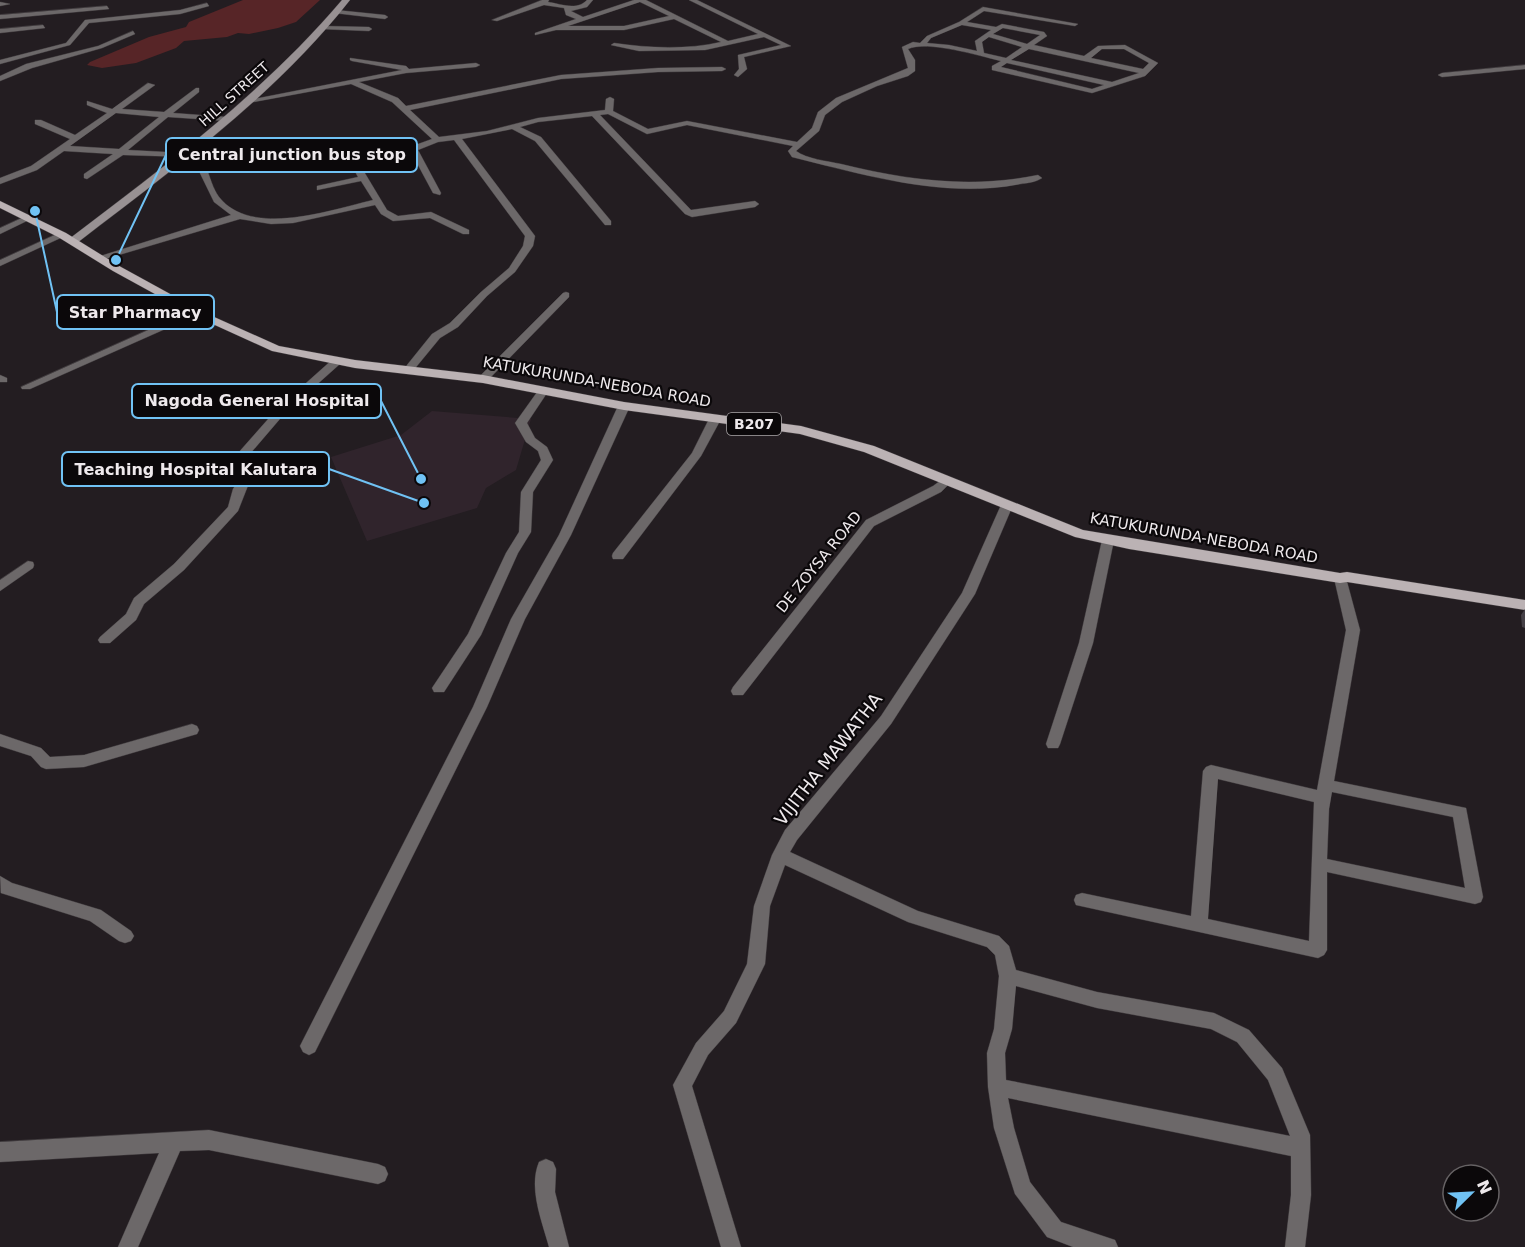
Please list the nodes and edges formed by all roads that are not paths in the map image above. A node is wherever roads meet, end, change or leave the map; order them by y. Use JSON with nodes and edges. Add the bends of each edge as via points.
{"nodes":[{"id":1,"x":346,"y":0,"type":"edge"},
{"id":2,"x":590,"y":0,"type":"edge"},
{"id":3,"x":640,"y":0,"type":"edge"},
{"id":4,"x":692,"y":0,"type":"edge"},
{"id":5,"x":545,"y":2,"type":"edge"},
{"id":6,"x":207,"y":5,"type":"dead end"},
{"id":7,"x":108,"y":8,"type":"dead end"},
{"id":8,"x":567,"y":10,"type":"junction"},
{"id":9,"x":336,"y":12,"type":"junction"},
{"id":10,"x":0,"y":17,"type":"edge"},
{"id":11,"x":385,"y":17,"type":"dead end"},
{"id":12,"x":675,"y":17,"type":"junction"},
{"id":13,"x":584,"y":19,"type":"junction"},
{"id":14,"x":495,"y":20,"type":"dead end"},
{"id":15,"x":961,"y":23,"type":"junction"},
{"id":16,"x":1075,"y":24,"type":"dead end"},
{"id":17,"x":43,"y":27,"type":"dead end"},
{"id":18,"x":323,"y":28,"type":"junction"},
{"id":19,"x":557,"y":28,"type":"junction"},
{"id":20,"x":369,"y":29,"type":"dead end"},
{"id":21,"x":996,"y":29,"type":"junction"},
{"id":22,"x":0,"y":31,"type":"edge"},
{"id":23,"x":133,"y":33,"type":"dead end"},
{"id":24,"x":537,"y":34,"type":"dead end"},
{"id":25,"x":988,"y":34,"type":"junction"},
{"id":26,"x":764,"y":35,"type":"junction"},
{"id":27,"x":18,"y":37,"type":"dead end"},
{"id":28,"x":0,"y":38,"type":"edge"},
{"id":29,"x":727,"y":43,"type":"junction"},
{"id":30,"x":614,"y":45,"type":"dead end"},
{"id":31,"x":922,"y":45,"type":"junction"},
{"id":32,"x":1028,"y":46,"type":"junction"},
{"id":33,"x":981,"y":54,"type":"junction"},
{"id":34,"x":352,"y":59,"type":"dead end"},
{"id":35,"x":1085,"y":59,"type":"junction"},
{"id":36,"x":1006,"y":61,"type":"junction"},
{"id":37,"x":0,"y":62,"type":"edge"},
{"id":38,"x":476,"y":65,"type":"dead end"},
{"id":39,"x":1525,"y":67,"type":"edge"},
{"id":40,"x":722,"y":69,"type":"dead end"},
{"id":41,"x":420,"y":70,"type":"junction"},
{"id":42,"x":1147,"y":72,"type":"junction"},
{"id":43,"x":738,"y":75,"type":"dead end"},
{"id":44,"x":1442,"y":75,"type":"dead end"},
{"id":45,"x":0,"y":79,"type":"edge"},
{"id":46,"x":353,"y":82,"type":"junction"},
{"id":47,"x":151,"y":84,"type":"dead end"},
{"id":48,"x":1113,"y":85,"type":"junction"},
{"id":49,"x":196,"y":90,"type":"dead end"},
{"id":50,"x":610,"y":99,"type":"dead end"},
{"id":51,"x":248,"y":101,"type":"junction"},
{"id":52,"x":90,"y":103,"type":"dead end"},
{"id":53,"x":404,"y":109,"type":"junction"},
{"id":54,"x":113,"y":111,"type":"junction"},
{"id":55,"x":609,"y":112,"type":"junction"},
{"id":56,"x":593,"y":114,"type":"junction"},
{"id":57,"x":167,"y":115,"type":"junction"},
{"id":58,"x":227,"y":119,"type":"junction"},
{"id":59,"x":38,"y":122,"type":"dead end"},
{"id":60,"x":514,"y":127,"type":"junction"},
{"id":61,"x":76,"y":138,"type":"junction"},
{"id":62,"x":457,"y":138,"type":"junction"},
{"id":63,"x":436,"y":140,"type":"junction"},
{"id":64,"x":799,"y":145,"type":"junction"},
{"id":65,"x":62,"y":148,"type":"junction"},
{"id":66,"x":414,"y":150,"type":"junction"},
{"id":67,"x":121,"y":152,"type":"junction"},
{"id":68,"x":185,"y":155,"type":"junction"},
{"id":69,"x":177,"y":163,"type":"junction"},
{"id":70,"x":201,"y":166,"type":"junction"},
{"id":71,"x":358,"y":169,"type":"junction"},
{"id":72,"x":87,"y":176,"type":"dead end"},
{"id":73,"x":363,"y":178,"type":"junction"},
{"id":74,"x":1038,"y":178,"type":"dead end"},
{"id":75,"x":0,"y":181,"type":"edge"},
{"id":76,"x":320,"y":188,"type":"dead end"},
{"id":77,"x":437,"y":194,"type":"dead end"},
{"id":78,"x":377,"y":202,"type":"junction"},
{"id":79,"x":0,"y":204,"type":"edge"},
{"id":80,"x":755,"y":204,"type":"dead end"},
{"id":81,"x":242,"y":216,"type":"junction"},
{"id":82,"x":29,"y":218,"type":"junction"},
{"id":83,"x":608,"y":223,"type":"dead end"},
{"id":84,"x":0,"y":231,"type":"edge"},
{"id":85,"x":466,"y":231,"type":"dead end"},
{"id":86,"x":68,"y":238,"type":"junction"},
{"id":87,"x":99,"y":258,"type":"junction"},
{"id":88,"x":0,"y":263,"type":"edge"},
{"id":89,"x":566,"y":295,"type":"dead end"},
{"id":90,"x":195,"y":312,"type":"junction"},
{"id":91,"x":338,"y":361,"type":"junction"},
{"id":92,"x":408,"y":370,"type":"junction"},
{"id":93,"x":483,"y":379,"type":"junction"},
{"id":94,"x":26,"y":387,"type":"dead end"},
{"id":95,"x":544,"y":390,"type":"junction"},
{"id":96,"x":624,"y":406,"type":"junction"},
{"id":97,"x":715,"y":419,"type":"junction"},
{"id":98,"x":947,"y":480,"type":"junction"},
{"id":99,"x":1007,"y":505,"type":"junction"},
{"id":100,"x":1108,"y":540,"type":"junction"},
{"id":101,"x":618,"y":556,"type":"dead end"},
{"id":102,"x":28,"y":565,"type":"dead end"},
{"id":103,"x":1340,"y":578,"type":"junction"},
{"id":104,"x":0,"y":587,"type":"edge"},
{"id":105,"x":1525,"y":605,"type":"edge"},
{"id":106,"x":105,"y":640,"type":"dead end"},
{"id":107,"x":439,"y":688,"type":"dead end"},
{"id":108,"x":738,"y":691,"type":"dead end"},
{"id":109,"x":192,"y":730,"type":"dead end"},
{"id":110,"x":0,"y":740,"type":"edge"},
{"id":111,"x":1053,"y":744,"type":"dead end"},
{"id":112,"x":1324,"y":791,"type":"junction"},
{"id":113,"x":780,"y":855,"type":"junction"},
{"id":114,"x":1319,"y":864,"type":"junction"},
{"id":115,"x":0,"y":883,"type":"edge"},
{"id":116,"x":1082,"y":900,"type":"dead end"},
{"id":117,"x":1199,"y":925,"type":"junction"},
{"id":118,"x":125,"y":936,"type":"dead end"},
{"id":119,"x":1008,"y":976,"type":"junction"},
{"id":120,"x":309,"y":1046,"type":"dead end"},
{"id":121,"x":997,"y":1087,"type":"junction"},
{"id":122,"x":174,"y":1142,"type":"junction"},
{"id":123,"x":1300,"y":1148,"type":"junction"},
{"id":124,"x":0,"y":1152,"type":"edge"},
{"id":125,"x":546,"y":1169,"type":"dead end"},
{"id":126,"x":378,"y":1174,"type":"dead end"},
{"id":127,"x":128,"y":1247,"type":"edge"},
{"id":128,"x":559,"y":1247,"type":"edge"},
{"id":129,"x":732,"y":1247,"type":"edge"},
{"id":130,"x":1108,"y":1247,"type":"edge"},
{"id":131,"x":1295,"y":1247,"type":"edge"}],
"edges":[{"from":1,"to":9,"type":"main road","name":"HILL STREET"},
{"from":2,"to":8,"type":"street","via":[[585,6]]},
{"from":3,"to":12,"type":"street"},
{"from":3,"to":13,"type":"street"},
{"from":4,"to":26,"type":"street"},
{"from":5,"to":8,"type":"street","via":[[565,6]]},
{"from":5,"to":14,"type":"street"},
{"from":6,"to":37,"type":"street","via":[[180,12],[87,21],[64,46]]},
{"from":7,"to":10,"type":"street"},
{"from":8,"to":13,"type":"street","via":[[568,14]]},
{"from":9,"to":11,"type":"street"},
{"from":9,"to":18,"type":"main road","name":"HILL STREET"},
{"from":12,"to":19,"type":"street","via":[[624,28]]},
{"from":12,"to":29,"type":"street"},
{"from":13,"to":19,"type":"street"},
{"from":15,"to":16,"type":"street","via":[[986,9]]},
{"from":15,"to":21,"type":"street"},
{"from":15,"to":31,"type":"street","via":[[929,37]]},
{"from":17,"to":22,"type":"street"},
{"from":18,"to":20,"type":"street"},
{"from":18,"to":51,"type":"main road","name":"HILL STREET"},
{"from":19,"to":24,"type":"street"},
{"from":21,"to":25,"type":"street"},
{"from":21,"to":32,"type":"street","via":[[1007,26],[1045,35]]},
{"from":23,"to":45,"type":"street"},
{"from":25,"to":32,"type":"street"},
{"from":25,"to":33,"type":"street","via":[[978,41]]},
{"from":26,"to":29,"type":"street"},
{"from":26,"to":43,"type":"street","via":[[789,47],[740,56],[744,69]]},
{"from":27,"to":28,"type":"street"},
{"from":29,"to":30,"type":"street","via":[[705,48],[639,50]]},
{"from":31,"to":33,"type":"street"},
{"from":31,"to":64,"type":"street","via":[[904,48],[912,69],[839,100],[820,114],[816,129]]},
{"from":32,"to":35,"type":"street"},
{"from":32,"to":36,"type":"street"},
{"from":33,"to":36,"type":"street"},
{"from":34,"to":41,"type":"street"},
{"from":35,"to":42,"type":"street"},
{"from":35,"to":42,"type":"street","via":[[1100,47],[1127,47],[1154,63]]},
{"from":36,"to":48,"type":"street"},
{"from":36,"to":48,"type":"street","via":[[995,68],[1089,91]]},
{"from":38,"to":41,"type":"street"},
{"from":39,"to":44,"type":"street"},
{"from":40,"to":53,"type":"street","via":[[561,77]]},
{"from":41,"to":46,"type":"street"},
{"from":42,"to":48,"type":"street"},
{"from":46,"to":51,"type":"street"},
{"from":46,"to":53,"type":"street","via":[[387,94]]},
{"from":47,"to":54,"type":"street"},
{"from":49,"to":57,"type":"street"},
{"from":50,"to":55,"type":"street"},
{"from":51,"to":58,"type":"main road","name":"HILL STREET"},
{"from":52,"to":54,"type":"street"},
{"from":53,"to":63,"type":"street"},
{"from":54,"to":57,"type":"street"},
{"from":54,"to":61,"type":"street"},
{"from":55,"to":56,"type":"street"},
{"from":55,"to":64,"type":"street","via":[[647,132],[687,123]]},
{"from":56,"to":60,"type":"street","via":[[538,120]]},
{"from":56,"to":80,"type":"street","via":[[688,212]]},
{"from":57,"to":58,"type":"street"},
{"from":57,"to":67,"type":"street"},
{"from":58,"to":68,"type":"main road","name":"HILL STREET"},
{"from":59,"to":61,"type":"street"},
{"from":60,"to":62,"type":"street"},
{"from":60,"to":83,"type":"street","via":[[538,139]]},
{"from":61,"to":65,"type":"street"},
{"from":62,"to":63,"type":"street"},
{"from":62,"to":92,"type":"street","via":[[530,236],[528,246],[512,270],[454,325],[436,336]]},
{"from":63,"to":66,"type":"street"},
{"from":64,"to":74,"type":"street","via":[[792,151],[795,155],[883,176],[976,185]]},
{"from":65,"to":67,"type":"street"},
{"from":65,"to":75,"type":"street","via":[[34,168]]},
{"from":66,"to":71,"type":"street"},
{"from":66,"to":77,"type":"street"},
{"from":67,"to":68,"type":"street"},
{"from":67,"to":72,"type":"street"},
{"from":68,"to":69,"type":"main road","name":"HILL STREET"},
{"from":69,"to":70,"type":"street"},
{"from":69,"to":86,"type":"main road","name":"HILL STREET"},
{"from":70,"to":71,"type":"street","via":[[306,145],[344,142],[351,144],[348,152]]},
{"from":70,"to":81,"type":"street","via":[[216,199]]},
{"from":71,"to":73,"type":"street"},
{"from":73,"to":76,"type":"street"},
{"from":73,"to":78,"type":"street"},
{"from":78,"to":81,"type":"street","via":[[280,223]]},
{"from":78,"to":85,"type":"street","via":[[396,219],[431,215]]},
{"from":79,"to":82,"type":"main road","name":"KATUKURUNDA-NEBODA ROAD","number":"B207"},
{"from":81,"to":87,"type":"street"},
{"from":82,"to":84,"type":"street"},
{"from":82,"to":86,"type":"main road","name":"KATUKURUNDA-NEBODA ROAD","number":"B207"},
{"from":86,"to":87,"type":"main road","name":"KATUKURUNDA-NEBODA ROAD","number":"B207"},
{"from":86,"to":88,"type":"street"},
{"from":87,"to":90,"type":"main road","name":"KATUKURUNDA-NEBODA ROAD","number":"B207"},
{"from":89,"to":93,"type":"street"},
{"from":90,"to":91,"type":"main road","name":"KATUKURUNDA-NEBODA ROAD","number":"B207","via":[[270,346]]},
{"from":90,"to":94,"type":"street"},
{"from":91,"to":92,"type":"main road","name":"KATUKURUNDA-NEBODA ROAD","number":"B207"},
{"from":91,"to":106,"type":"street","via":[[281,411],[243,453],[243,483],[234,508]]},
{"from":92,"to":93,"type":"main road","name":"KATUKURUNDA-NEBODA ROAD","number":"B207"},
{"from":93,"to":95,"type":"main road","name":"KATUKURUNDA-NEBODA ROAD","number":"B207"},
{"from":95,"to":96,"type":"main road","name":"KATUKURUNDA-NEBODA ROAD","number":"B207"},
{"from":95,"to":107,"type":"street","via":[[521,423],[530,440],[547,455],[547,464],[527,492],[525,532],[474,635]]},
{"from":96,"to":97,"type":"main road","name":"KATUKURUNDA-NEBODA ROAD","number":"B207"},
{"from":96,"to":120,"type":"street","via":[[565,535],[518,619],[480,707]]},
{"from":97,"to":98,"type":"main road","name":"KATUKURUNDA-NEBODA ROAD","number":"B207","via":[[834,438]]},
{"from":97,"to":101,"type":"street","via":[[697,454]]},
{"from":98,"to":99,"type":"main road","name":"KATUKURUNDA-NEBODA ROAD","number":"B207"},
{"from":98,"to":108,"type":"street","name":"DE ZOYSA ROAD","via":[[870,523]]},
{"from":99,"to":100,"type":"main road","name":"KATUKURUNDA-NEBODA ROAD","number":"B207","via":[[1073,532]]},
{"from":99,"to":113,"type":"street","name":"VIJITHA MAWATHA","via":[[962,604],[886,720],[791,835]]},
{"from":100,"to":103,"type":"main road","name":"KATUKURUNDA-NEBODA ROAD","number":"B207"},
{"from":100,"to":111,"type":"street","via":[[1086,643]]},
{"from":102,"to":104,"type":"street"},
{"from":103,"to":105,"type":"main road","name":"KATUKURUNDA-NEBODA ROAD","number":"B207"},
{"from":103,"to":112,"type":"street","via":[[1353,630]]},
{"from":109,"to":110,"type":"street","via":[[84,761],[46,764],[36,752]]},
{"from":112,"to":114,"type":"street"},
{"from":112,"to":114,"type":"street","via":[[1460,812],[1475,897]]},
{"from":112,"to":117,"type":"street","via":[[1211,771]]},
{"from":113,"to":119,"type":"street","via":[[914,917],[993,941],[1003,951]]},
{"from":113,"to":129,"type":"street","name":"VIJITHA MAWATHA","via":[[762,906],[756,964],[730,1017],[702,1049],[682,1085]]},
{"from":114,"to":117,"type":"street","via":[[1318,950]]},
{"from":115,"to":118,"type":"street","via":[[95,915]]},
{"from":116,"to":117,"type":"street"},
{"from":119,"to":121,"type":"street","via":[[1003,1029],[996,1053]]},
{"from":119,"to":123,"type":"street","via":[[1097,1000],[1214,1021],[1243,1036],[1275,1074],[1300,1135]]},
{"from":121,"to":123,"type":"street"},
{"from":121,"to":130,"type":"street","via":[[1004,1128],[1022,1187],[1054,1230]]},
{"from":122,"to":124,"type":"street"},
{"from":122,"to":126,"type":"street","via":[[209,1140]]},
{"from":122,"to":127,"type":"street"},
{"from":123,"to":131,"type":"street","via":[[1301,1195]]},
{"from":125,"to":128,"type":"street","via":[[545,1192]]}]}
